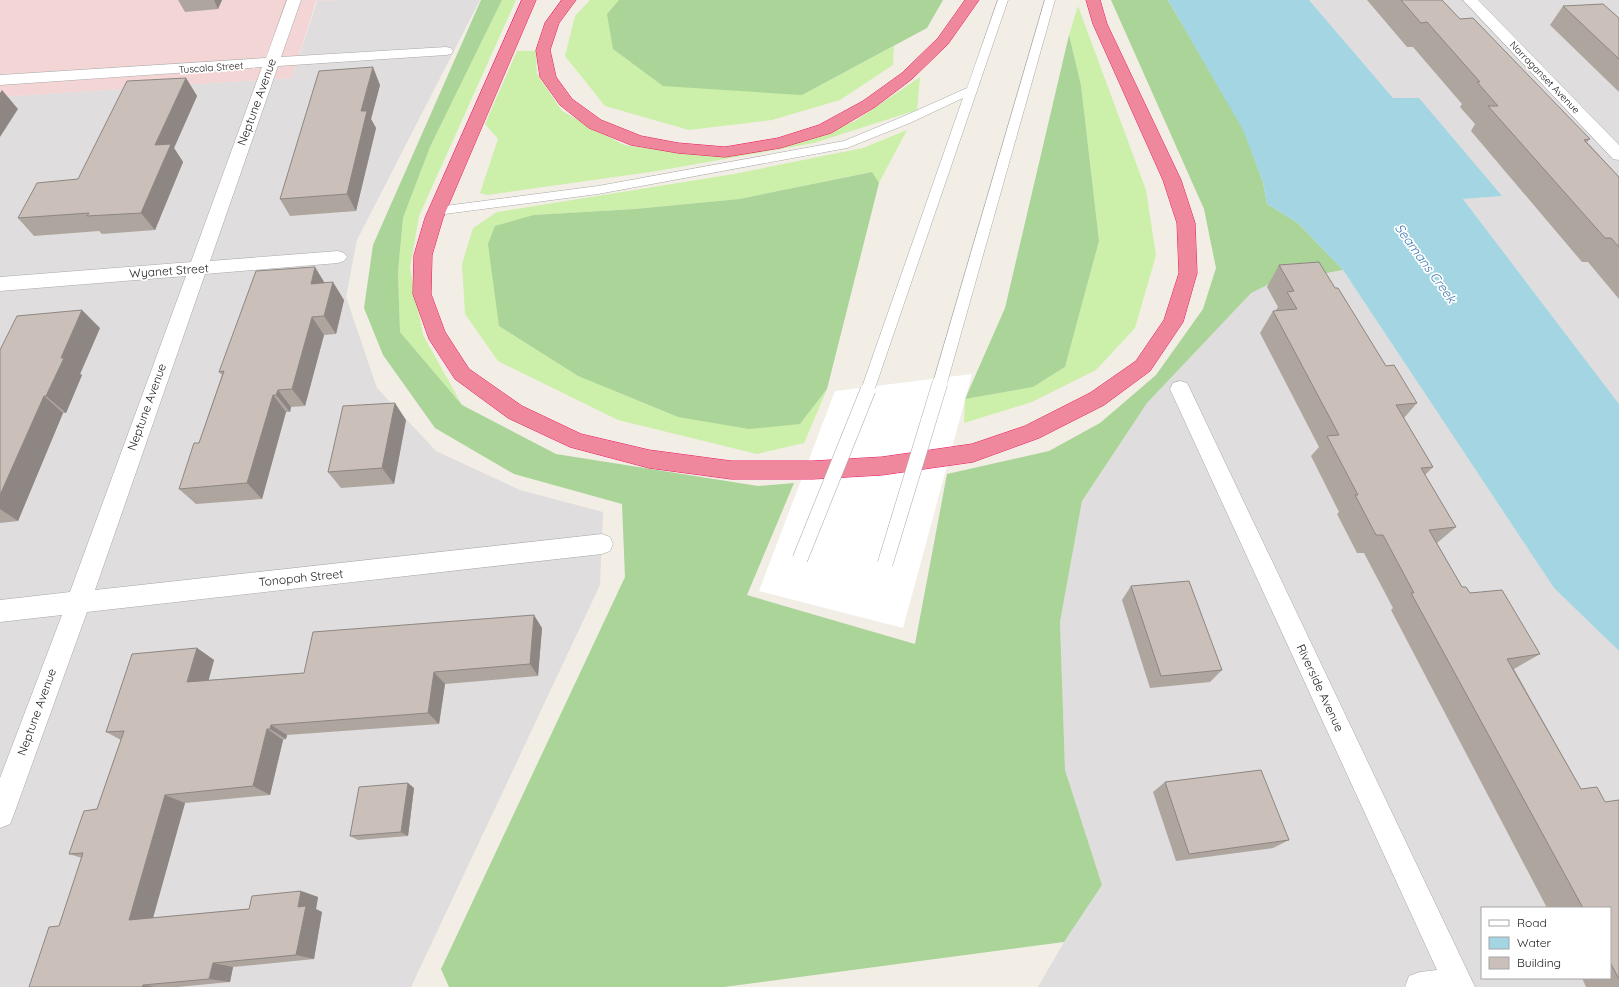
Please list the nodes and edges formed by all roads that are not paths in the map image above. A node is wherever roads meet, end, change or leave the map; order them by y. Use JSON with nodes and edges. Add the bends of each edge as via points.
{"nodes":[{"id":1,"x":294,"y":0,"type":"edge"},
{"id":2,"x":529,"y":0,"type":"edge"},
{"id":3,"x":569,"y":0,"type":"edge"},
{"id":4,"x":972,"y":0,"type":"edge"},
{"id":5,"x":1003,"y":0,"type":"edge"},
{"id":6,"x":1050,"y":0,"type":"edge"},
{"id":7,"x":1093,"y":0,"type":"edge"},
{"id":8,"x":1470,"y":0,"type":"edge"},
{"id":9,"x":446,"y":51,"type":"dead end"},
{"id":10,"x":271,"y":63,"type":"junction"},
{"id":11,"x":0,"y":80,"type":"edge"},
{"id":12,"x":972,"y":90,"type":"junction"},
{"id":13,"x":1618,"y":153,"type":"edge"},
{"id":14,"x":437,"y":211,"type":"junction"},
{"id":15,"x":338,"y":257,"type":"dead end"},
{"id":16,"x":197,"y":269,"type":"junction"},
{"id":17,"x":0,"y":284,"type":"edge"},
{"id":18,"x":1180,"y":389,"type":"dead end"},
{"id":19,"x":602,"y":544,"type":"dead end"},
{"id":20,"x":800,"y":559,"type":"dead end"},
{"id":21,"x":885,"y":564,"type":"dead end"},
{"id":22,"x":78,"y":603,"type":"junction"},
{"id":23,"x":0,"y":610,"type":"edge"},
{"id":24,"x":0,"y":814,"type":"edge"},
{"id":25,"x":1459,"y":984,"type":"edge"},
{"id":26,"x":1420,"y":987,"type":"edge"}],
"edges":[{"from":1,"to":10,"type":"street","name":"Neptune Avenue"},
{"from":2,"to":14,"type":"highway"},
{"from":3,"to":4,"type":"highway","via":[[552,23],[543,50],[548,77],[566,102],[595,124],[637,141],[724,152],[780,143],[825,129],[869,104],[907,76],[943,41]]},
{"from":5,"to":12,"type":"lane"},
{"from":6,"to":21,"type":"lane","bridge":true},
{"from":7,"to":14,"type":"highway","via":[[1100,24],[1172,180],[1186,223],[1188,273],[1173,322],[1143,366],[1097,399],[1032,432],[973,453],[859,467],[731,470],[648,459],[577,441],[516,412],[462,374],[436,334],[422,294],[423,255]]},
{"from":8,"to":13,"type":"street","name":"Narraganset Avenue"},
{"from":9,"to":10,"type":"street","name":"Tuscala Street"},
{"from":10,"to":11,"type":"street","name":"Tuscala Street"},
{"from":10,"to":16,"type":"street","name":"Neptune Avenue"},
{"from":12,"to":14,"type":"lane","via":[[847,144],[598,190]]},
{"from":12,"to":20,"type":"lane","bridge":true,"via":[[868,390]]},
{"from":15,"to":16,"type":"street","name":"Wyanet Street"},
{"from":16,"to":17,"type":"street","name":"Wyanet Street"},
{"from":16,"to":22,"type":"street","name":"Neptune Avenue"},
{"from":18,"to":25,"type":"street","name":"Riverside Avenue"},
{"from":19,"to":22,"type":"street","name":"Tonopah Street"},
{"from":22,"to":23,"type":"street","name":"Tonopah Street"},
{"from":22,"to":24,"type":"street","name":"Neptune Avenue"},
{"from":25,"to":26,"type":"street"}]}
